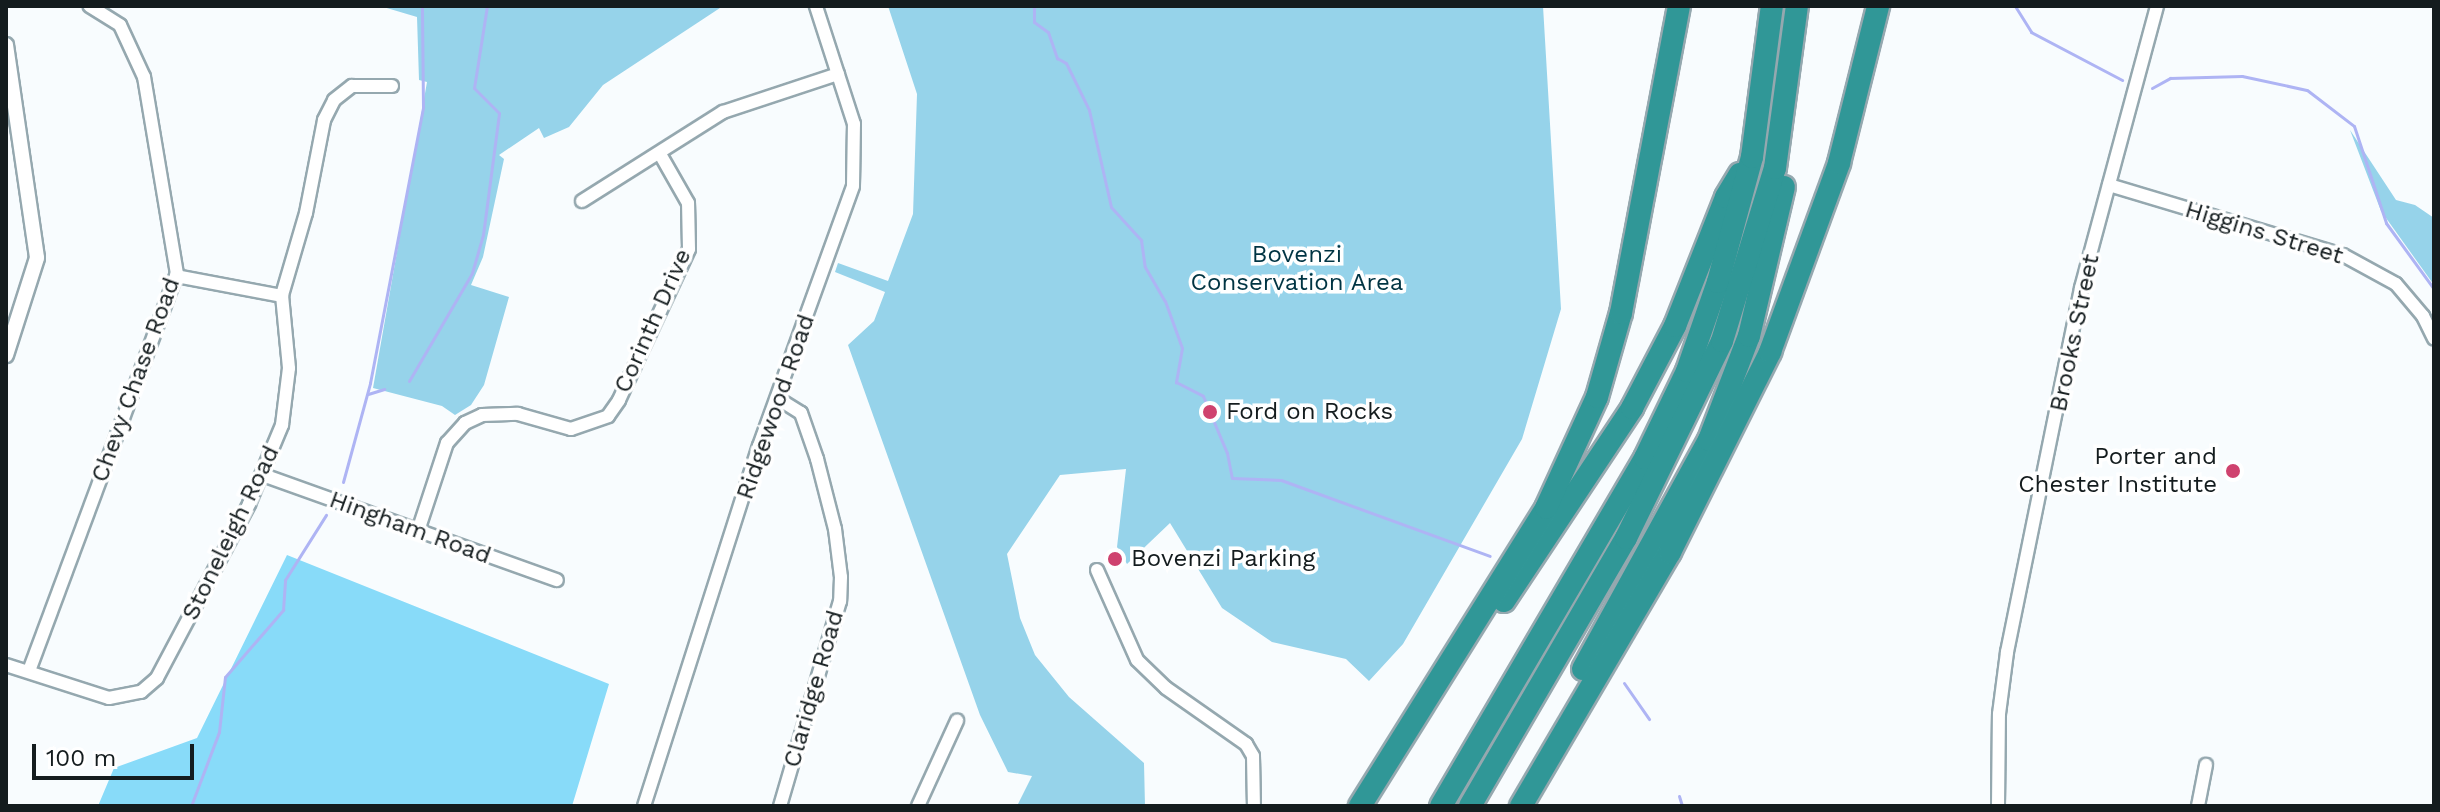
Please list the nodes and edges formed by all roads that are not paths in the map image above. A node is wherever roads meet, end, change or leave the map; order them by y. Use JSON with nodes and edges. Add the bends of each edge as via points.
{"nodes":[{"id":1,"x":90,"y":6,"type":"edge"},
{"id":2,"x":816,"y":6,"type":"edge"},
{"id":3,"x":1679,"y":6,"type":"edge"},
{"id":4,"x":1772,"y":6,"type":"edge"},
{"id":5,"x":1797,"y":6,"type":"edge"},
{"id":6,"x":1878,"y":6,"type":"edge"},
{"id":7,"x":2157,"y":6,"type":"edge"},
{"id":8,"x":6,"y":45,"type":"edge"},
{"id":9,"x":838,"y":74,"type":"junction"},
{"id":10,"x":392,"y":86,"type":"dead end"},
{"id":11,"x":1785,"y":110,"type":"junction"},
{"id":12,"x":11,"y":138,"type":"edge"},
{"id":13,"x":660,"y":154,"type":"junction"},
{"id":14,"x":1752,"y":157,"type":"junction"},
{"id":15,"x":2109,"y":185,"type":"junction"},
{"id":16,"x":582,"y":201,"type":"dead end"},
{"id":17,"x":176,"y":276,"type":"junction"},
{"id":18,"x":282,"y":296,"type":"junction"},
{"id":19,"x":13,"y":315,"type":"edge"},
{"id":20,"x":2434,"y":339,"type":"edge"},
{"id":21,"x":6,"y":355,"type":"edge"},
{"id":22,"x":777,"y":398,"type":"junction"},
{"id":23,"x":263,"y":475,"type":"junction"},
{"id":24,"x":418,"y":531,"type":"junction"},
{"id":25,"x":1097,"y":570,"type":"dead end"},
{"id":26,"x":557,"y":580,"type":"dead end"},
{"id":27,"x":6,"y":665,"type":"edge"},
{"id":28,"x":29,"y":671,"type":"junction"},
{"id":29,"x":1419,"y":714,"type":"junction"},
{"id":30,"x":957,"y":721,"type":"dead end"},
{"id":31,"x":1563,"y":731,"type":"junction"},
{"id":32,"x":2206,"y":765,"type":"dead end"},
{"id":33,"x":644,"y":806,"type":"edge"},
{"id":34,"x":780,"y":806,"type":"edge"},
{"id":35,"x":918,"y":806,"type":"edge"},
{"id":36,"x":1254,"y":806,"type":"edge"},
{"id":37,"x":1360,"y":806,"type":"edge"},
{"id":38,"x":1441,"y":806,"type":"edge"},
{"id":39,"x":1470,"y":806,"type":"edge"},
{"id":40,"x":1521,"y":806,"type":"edge"},
{"id":41,"x":1998,"y":806,"type":"edge"},
{"id":42,"x":2198,"y":806,"type":"edge"}],
"edges":[{"from":1,"to":17,"type":"street","name":"Chevy Chase Road","via":[[120,25],[144,77]]},
{"from":2,"to":9,"type":"street","name":"Ridgewood Road"},
{"from":3,"to":29,"type":"highway","via":[[1621,313],[1597,397],[1546,508]]},
{"from":4,"to":14,"type":"highway"},
{"from":5,"to":11,"type":"highway"},
{"from":6,"to":31,"type":"highway","via":[[1839,163],[1770,352],[1670,552]]},
{"from":7,"to":15,"type":"street","name":"Brooks Street"},
{"from":8,"to":12,"type":"street"},
{"from":9,"to":13,"type":"street","via":[[723,112]]},
{"from":9,"to":22,"type":"street","name":"Ridgewood Road","via":[[854,124],[853,186]]},
{"from":10,"to":18,"type":"street","name":"Stoneleigh Road","via":[[352,86],[328,110]]},
{"from":11,"to":31,"type":"highway","via":[[1787,172],[1758,301],[1733,380],[1678,501],[1582,671]]},
{"from":11,"to":39,"type":"highway","via":[[1752,254],[1706,379],[1626,538]]},
{"from":12,"to":19,"type":"street","via":[[33,211],[37,258]]},
{"from":13,"to":16,"type":"street"},
{"from":13,"to":24,"type":"street","name":"Corinth Drive","via":[[688,203],[689,249],[619,400],[608,416],[571,429],[518,414],[482,415],[465,423],[447,443]]},
{"from":14,"to":29,"type":"highway","via":[[1726,197],[1675,326],[1632,408],[1500,606]]},
{"from":14,"to":38,"type":"highway","via":[[1687,371],[1645,458]]},
{"from":15,"to":20,"type":"street","name":"Higgins Street","via":[[2343,255],[2396,284],[2423,316]]},
{"from":15,"to":41,"type":"street","name":"Brooks Street","via":[[2081,288],[2007,652],[1999,714]]},
{"from":17,"to":18,"type":"street"},
{"from":17,"to":28,"type":"street","name":"Chevy Chase Road"},
{"from":18,"to":23,"type":"street","name":"Stoneleigh Road","via":[[288,395]]},
{"from":19,"to":21,"type":"street"},
{"from":22,"to":33,"type":"street","name":"Ridgewood Road"},
{"from":22,"to":34,"type":"street","name":"Claridge Road","via":[[801,413],[830,506],[841,577],[840,601]]},
{"from":23,"to":24,"type":"street","name":"Hingham Road"},
{"from":23,"to":28,"type":"street","name":"Stoneleigh Road","via":[[150,686],[109,698]]},
{"from":24,"to":26,"type":"street","name":"Hingham Road"},
{"from":25,"to":36,"type":"street","via":[[1137,660],[1160,684],[1249,748]]},
{"from":27,"to":28,"type":"street","name":"Stoneleigh Road"},
{"from":29,"to":37,"type":"highway"},
{"from":30,"to":35,"type":"street"},
{"from":31,"to":40,"type":"highway"},
{"from":32,"to":42,"type":"street"}]}
